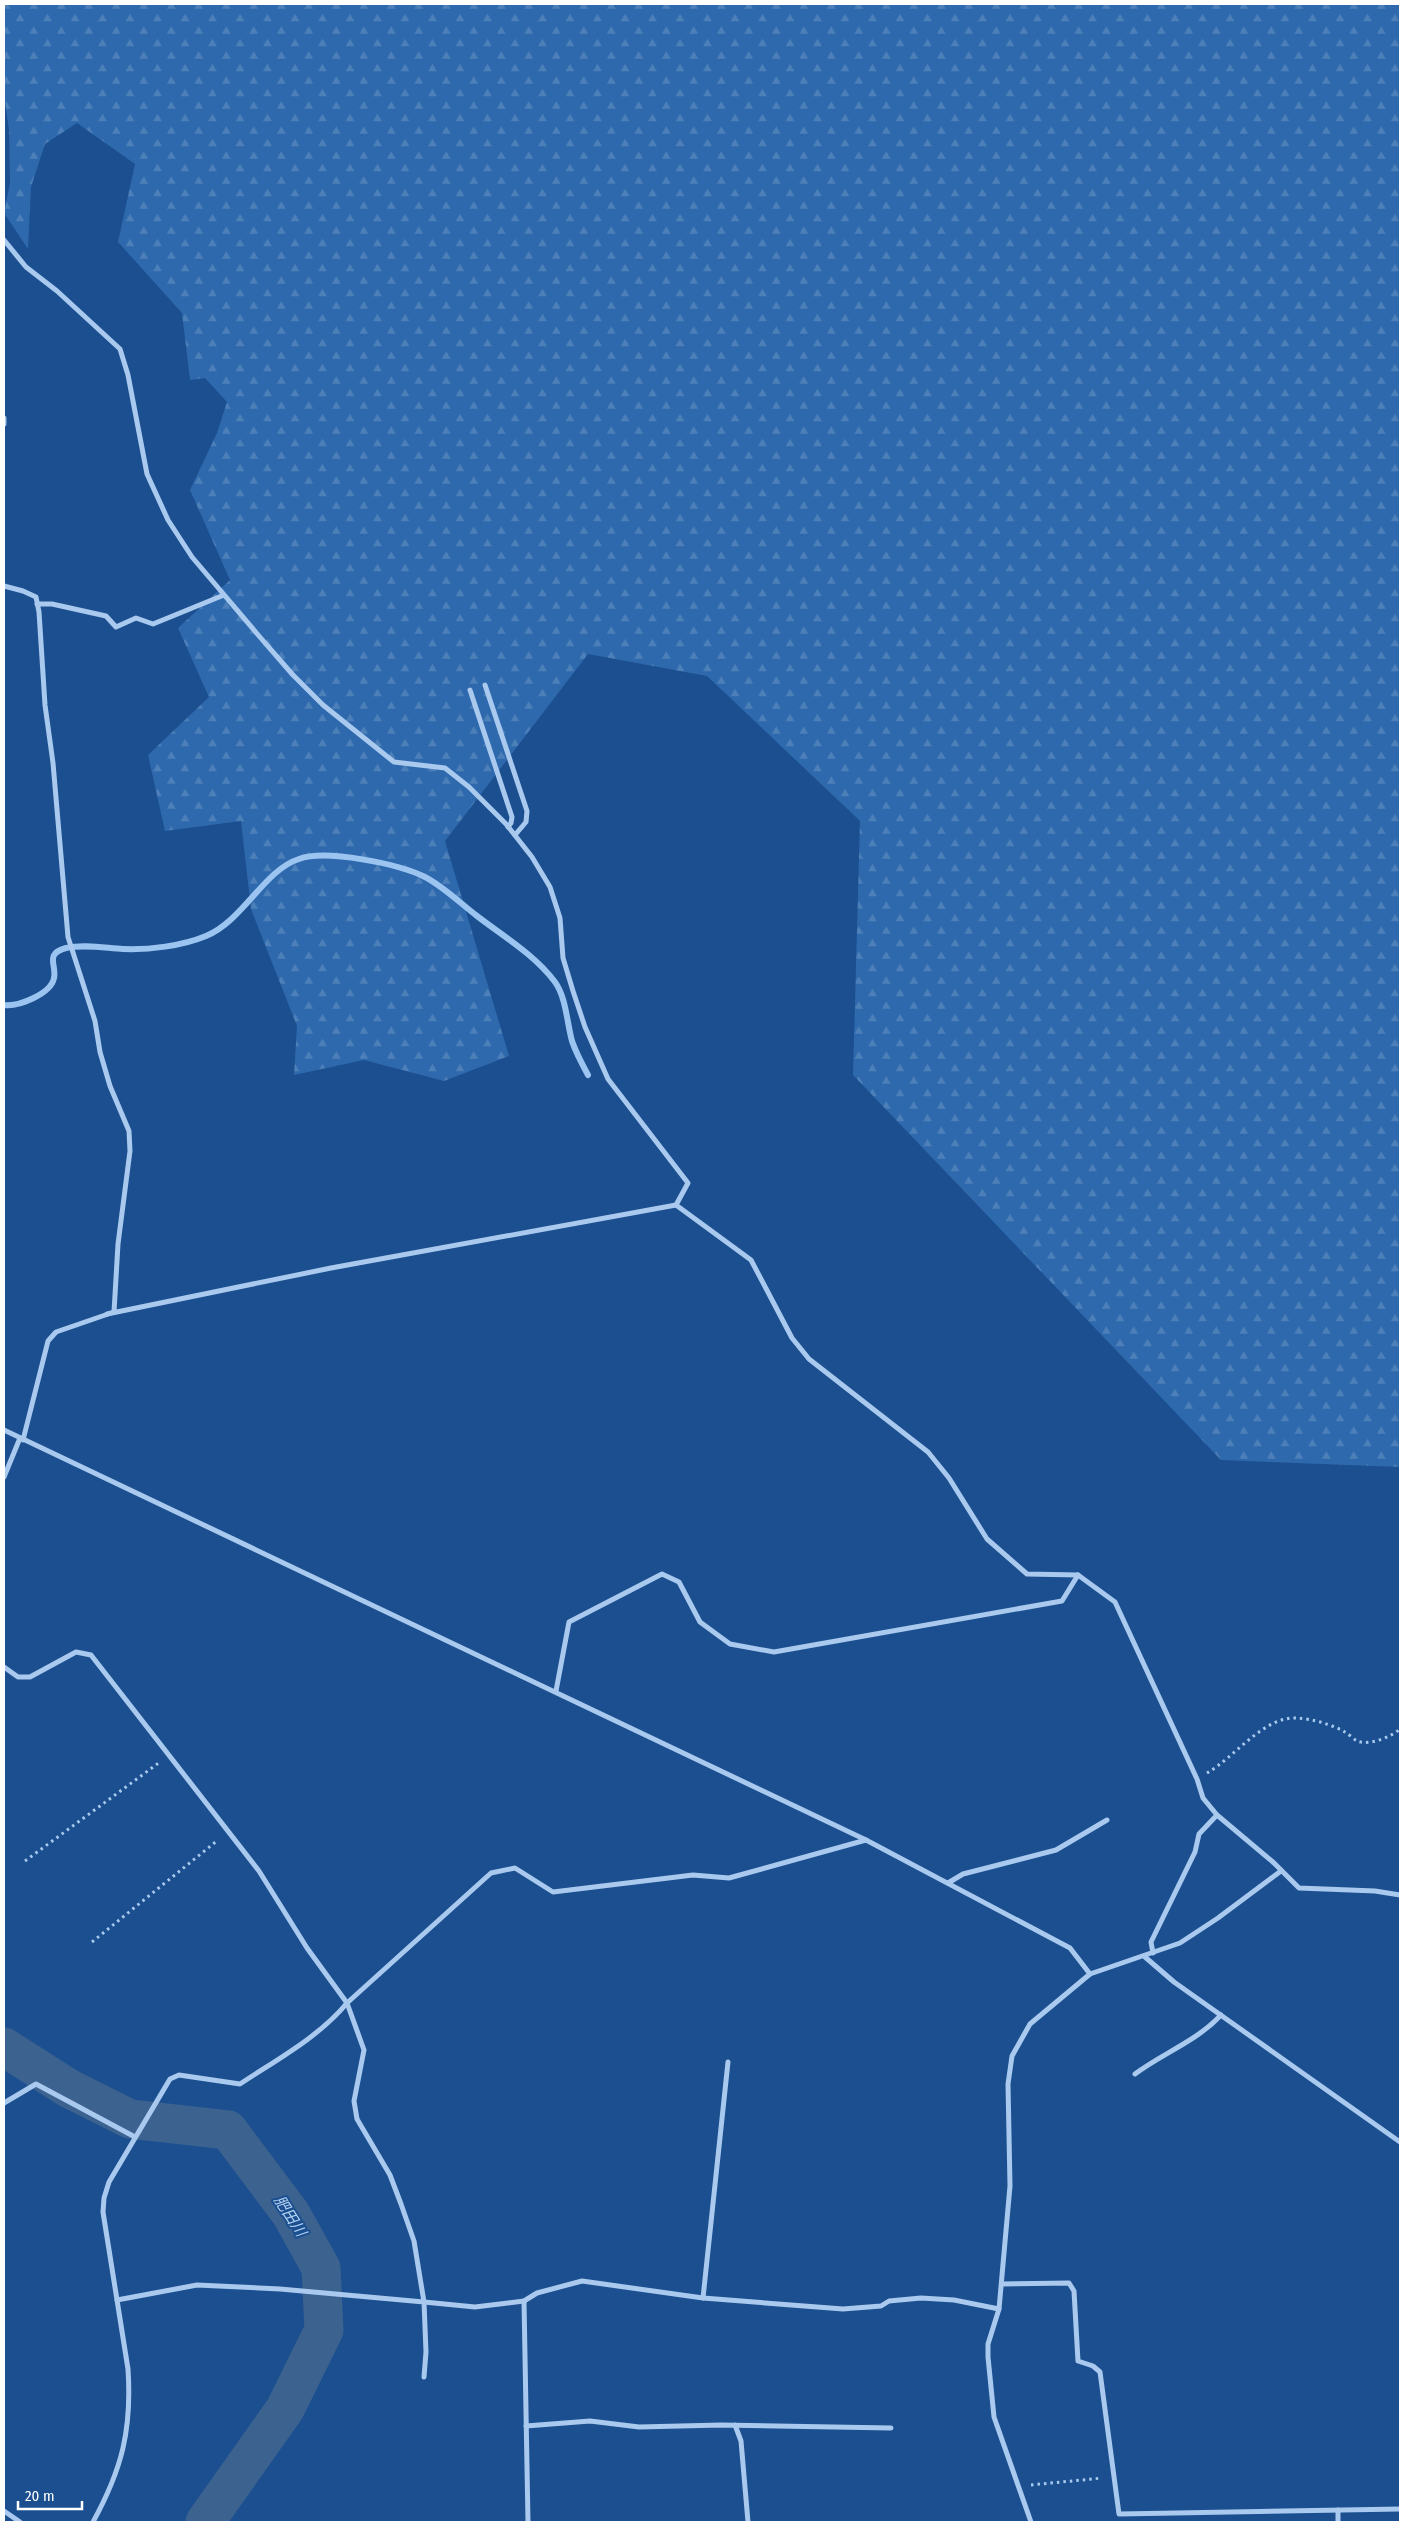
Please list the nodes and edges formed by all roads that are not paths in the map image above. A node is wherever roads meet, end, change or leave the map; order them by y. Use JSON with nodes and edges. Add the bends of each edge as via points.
{"nodes":[{"id":1,"x":4,"y":240,"type":"edge"},
{"id":2,"x":4,"y":418,"type":"edge"},
{"id":3,"x":4,"y":424,"type":"edge"},
{"id":4,"x":4,"y":586,"type":"edge"},
{"id":5,"x":224,"y":595,"type":"junction"},
{"id":6,"x":37,"y":604,"type":"junction"},
{"id":7,"x":485,"y":684,"type":"dead end"},
{"id":8,"x":470,"y":690,"type":"dead end"},
{"id":9,"x":508,"y":827,"type":"junction"},
{"id":10,"x":515,"y":836,"type":"junction"},
{"id":11,"x":676,"y":1205,"type":"junction"},
{"id":12,"x":107,"y":1314,"type":"junction"},
{"id":13,"x":4,"y":1430,"type":"edge"},
{"id":14,"x":21,"y":1439,"type":"junction"},
{"id":15,"x":4,"y":1477,"type":"edge"},
{"id":16,"x":1078,"y":1575,"type":"junction"},
{"id":17,"x":4,"y":1667,"type":"edge"},
{"id":18,"x":556,"y":1691,"type":"junction"},
{"id":19,"x":1217,"y":1815,"type":"junction"},
{"id":20,"x":1107,"y":1820,"type":"dead end"},
{"id":21,"x":866,"y":1840,"type":"junction"},
{"id":22,"x":1281,"y":1871,"type":"junction"},
{"id":23,"x":948,"y":1883,"type":"junction"},
{"id":24,"x":1400,"y":1895,"type":"edge"},
{"id":25,"x":1153,"y":1954,"type":"junction"},
{"id":26,"x":1145,"y":1956,"type":"junction"},
{"id":27,"x":1090,"y":1974,"type":"junction"},
{"id":28,"x":347,"y":2003,"type":"junction"},
{"id":29,"x":1221,"y":2015,"type":"junction"},
{"id":30,"x":728,"y":2062,"type":"dead end"},
{"id":31,"x":1135,"y":2074,"type":"dead end"},
{"id":32,"x":4,"y":2103,"type":"edge"},
{"id":33,"x":136,"y":2136,"type":"junction"},
{"id":34,"x":1400,"y":2142,"type":"edge"},
{"id":35,"x":1002,"y":2284,"type":"junction"},
{"id":36,"x":703,"y":2298,"type":"junction"},
{"id":37,"x":117,"y":2300,"type":"junction"},
{"id":38,"x":524,"y":2301,"type":"junction"},
{"id":39,"x":424,"y":2302,"type":"junction"},
{"id":40,"x":1000,"y":2309,"type":"junction"},
{"id":41,"x":424,"y":2377,"type":"dead end"},
{"id":42,"x":526,"y":2426,"type":"junction"},
{"id":43,"x":735,"y":2426,"type":"junction"},
{"id":44,"x":891,"y":2428,"type":"dead end"},
{"id":45,"x":1400,"y":2509,"type":"edge"},
{"id":46,"x":1338,"y":2510,"type":"junction"},
{"id":47,"x":5,"y":2513,"type":"edge"},
{"id":48,"x":20,"y":2522,"type":"edge"},
{"id":49,"x":93,"y":2522,"type":"edge"},
{"id":50,"x":528,"y":2522,"type":"edge"},
{"id":51,"x":748,"y":2522,"type":"edge"},
{"id":52,"x":1031,"y":2522,"type":"edge"},
{"id":53,"x":1338,"y":2522,"type":"edge"}],
"edges":[{"from":1,"to":5,"type":"street","via":[[26,267],[120,349],[147,474],[168,520],[192,558]]},
{"from":2,"to":3,"type":"street"},
{"from":4,"to":6,"type":"street","via":[[36,597]]},
{"from":5,"to":6,"type":"street","via":[[153,624],[136,618],[116,627],[106,616],[52,604]]},
{"from":5,"to":9,"type":"street","via":[[323,705],[394,762],[445,768],[469,787]]},
{"from":6,"to":12,"type":"street","via":[[68,937],[95,1021],[110,1086],[129,1131],[130,1151],[118,1244],[114,1312]]},
{"from":7,"to":10,"type":"street","via":[[527,811],[526,822]]},
{"from":8,"to":9,"type":"street","via":[[512,817]]},
{"from":9,"to":10,"type":"street"},
{"from":10,"to":11,"type":"street","via":[[550,888],[560,918],[563,958],[585,1027],[608,1079],[688,1183]]},
{"from":11,"to":12,"type":"street","via":[[331,1268]]},
{"from":11,"to":16,"type":"street","via":[[751,1260],[792,1338],[810,1359],[928,1452],[949,1478],[987,1539],[1027,1574]]},
{"from":12,"to":14,"type":"street","via":[[56,1332],[48,1341]]},
{"from":13,"to":14,"type":"street"},
{"from":14,"to":15,"type":"street"},
{"from":14,"to":18,"type":"street"},
{"from":16,"to":18,"type":"street","via":[[1062,1601],[774,1652],[730,1644],[700,1622],[679,1582],[662,1574],[569,1622]]},
{"from":16,"to":19,"type":"street","via":[[1115,1602],[1204,1798]]},
{"from":17,"to":28,"type":"street","via":[[18,1677],[30,1677],[76,1652],[91,1655],[229,1830]]},
{"from":18,"to":21,"type":"street"},
{"from":19,"to":22,"type":"street"},
{"from":19,"to":25,"type":"street","via":[[1199,1834],[1195,1852],[1151,1942]]},
{"from":20,"to":23,"type":"street","via":[[1056,1850],[963,1874]]},
{"from":21,"to":23,"type":"street"},
{"from":21,"to":28,"type":"street","via":[[729,1878],[693,1875],[553,1892],[515,1868],[491,1873]]},
{"from":22,"to":24,"type":"street","via":[[1299,1888]]},
{"from":22,"to":25,"type":"street","via":[[1180,1943]]},
{"from":23,"to":27,"type":"street","via":[[1070,1948]]},
{"from":25,"to":26,"type":"street"},
{"from":26,"to":27,"type":"street"},
{"from":26,"to":29,"type":"street","via":[[1174,1982]]},
{"from":27,"to":35,"type":"street","via":[[1030,2024],[1012,2056],[1008,2084],[1010,2186]]},
{"from":28,"to":33,"type":"street","via":[[302,2042],[240,2084],[179,2075],[170,2079]]},
{"from":28,"to":39,"type":"street","via":[[364,2050],[354,2101],[357,2119],[390,2175],[401,2204],[414,2241]]},
{"from":29,"to":31,"type":"street","via":[[1181,2047]]},
{"from":29,"to":34,"type":"street"},
{"from":30,"to":36,"type":"street"},
{"from":32,"to":33,"type":"street","via":[[36,2084]]},
{"from":33,"to":37,"type":"street","via":[[109,2182],[104,2198],[103,2212]]},
{"from":35,"to":40,"type":"street"},
{"from":35,"to":46,"type":"street","via":[[1068,2283],[1074,2291],[1078,2360],[1100,2372],[1119,2514]]},
{"from":36,"to":38,"type":"street","via":[[582,2281],[537,2293]]},
{"from":36,"to":40,"type":"street","via":[[843,2309],[922,2298]]},
{"from":37,"to":39,"type":"street","via":[[197,2285]]},
{"from":37,"to":49,"type":"street","via":[[130,2393],[127,2427],[116,2474]]},
{"from":38,"to":39,"type":"street","via":[[475,2307]]},
{"from":38,"to":42,"type":"street"},
{"from":39,"to":41,"type":"street"},
{"from":40,"to":52,"type":"street","via":[[988,2344],[991,2402]]},
{"from":42,"to":43,"type":"street","via":[[590,2422],[639,2427]]},
{"from":42,"to":50,"type":"street"},
{"from":43,"to":44,"type":"street"},
{"from":43,"to":51,"type":"street","via":[[741,2441]]},
{"from":45,"to":46,"type":"street"},
{"from":46,"to":53,"type":"street"},
{"from":47,"to":48,"type":"street"}]}
